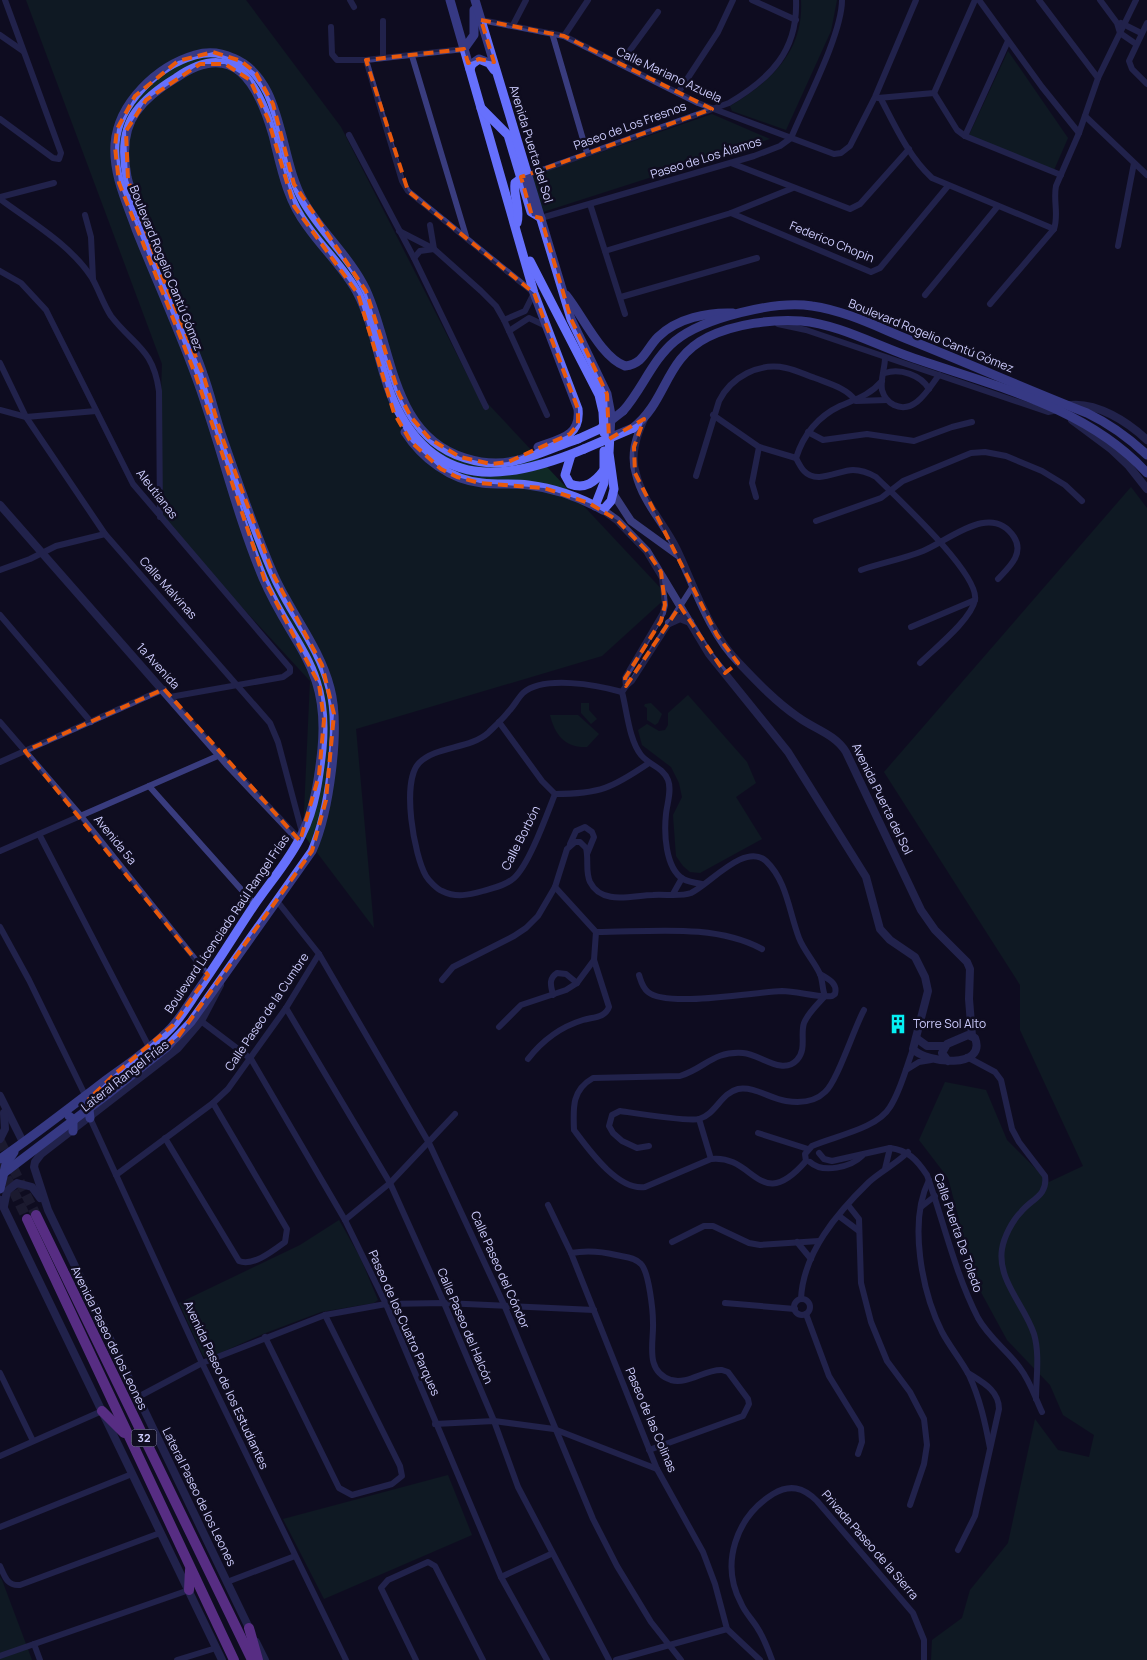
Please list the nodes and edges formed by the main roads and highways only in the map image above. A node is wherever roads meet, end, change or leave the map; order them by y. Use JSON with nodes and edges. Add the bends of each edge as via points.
{"nodes":[{"id":1,"x":450,"y":0,"type":"edge"},
{"id":2,"x":474,"y":0,"type":"edge"},
{"id":3,"x":464,"y":49,"type":"junction"},
{"id":4,"x":470,"y":69,"type":"junction"},
{"id":5,"x":498,"y":75,"type":"junction"},
{"id":6,"x":481,"y":107,"type":"junction"},
{"id":7,"x":509,"y":112,"type":"junction"},
{"id":8,"x":496,"y":122,"type":"junction"},
{"id":9,"x":524,"y":176,"type":"junction"},
{"id":10,"x":516,"y":225,"type":"junction"},
{"id":11,"x":526,"y":259,"type":"junction"},
{"id":12,"x":565,"y":295,"type":"junction"},
{"id":13,"x":741,"y":314,"type":"junction"},
{"id":14,"x":392,"y":398,"type":"junction"},
{"id":15,"x":1147,"y":454,"type":"edge"},
{"id":16,"x":571,"y":455,"type":"junction"},
{"id":17,"x":508,"y":462,"type":"junction"},
{"id":18,"x":604,"y":470,"type":"junction"},
{"id":19,"x":1147,"y":474,"type":"edge"},
{"id":20,"x":599,"y":508,"type":"junction"},
{"id":21,"x":314,"y":800,"type":"joint"},
{"id":22,"x":87,"y":1099,"type":"junction"},
{"id":23,"x":58,"y":1117,"type":"junction"},
{"id":24,"x":90,"y":1118,"type":"road end"},
{"id":25,"x":73,"y":1131,"type":"road end"},
{"id":26,"x":20,"y":1145,"type":"junction"},
{"id":27,"x":0,"y":1159,"type":"edge"},
{"id":28,"x":0,"y":1176,"type":"edge"},
{"id":29,"x":0,"y":1189,"type":"edge"},
{"id":30,"x":102,"y":1411,"type":"road end"},
{"id":31,"x":131,"y":1440,"type":"junction"},
{"id":32,"x":190,"y":1569,"type":"junction"},
{"id":33,"x":189,"y":1590,"type":"road end"},
{"id":34,"x":250,"y":1628,"type":"road end"},
{"id":35,"x":234,"y":1660,"type":"edge"},
{"id":36,"x":252,"y":1660,"type":"edge"},
{"id":37,"x":258,"y":1660,"type":"edge"}],
"edges":[{"from":1,"to":3,"type":"main road"},
{"from":2,"to":3,"type":"main road","via":[[474,35]]},
{"from":2,"to":5,"type":"main road","name":"Avenida Puerta del Sol"},
{"from":3,"to":4,"type":"main road"},
{"from":4,"to":5,"type":"main road","via":[[479,59],[489,63]]},
{"from":4,"to":6,"type":"main road"},
{"from":5,"to":7,"type":"main road","name":"Avenida Puerta del Sol"},
{"from":6,"to":8,"type":"main road"},
{"from":6,"to":10,"type":"main road"},
{"from":7,"to":8,"type":"main road","via":[[503,120]]},
{"from":7,"to":9,"type":"main road","name":"Avenida Puerta del Sol"},
{"from":8,"to":9,"type":"main road","via":[[511,141]]},
{"from":9,"to":10,"type":"main road","via":[[514,187],[518,207]]},
{"from":9,"to":12,"type":"main road","name":"Avenida Puerta del Sol","via":[[531,212],[541,218]]},
{"from":10,"to":11,"type":"main road"},
{"from":11,"to":17,"type":"main road","via":[[534,293],[578,410],[578,424],[570,434],[528,450]]},
{"from":11,"to":18,"type":"main road","via":[[530,261],[600,395]]},
{"from":12,"to":13,"type":"main road","via":[[607,354],[625,366],[641,361],[658,337],[671,327],[694,317]]},
{"from":12,"to":20,"type":"main road","name":"Avenida Puerta del Sol","via":[[572,319],[607,394],[611,415],[609,453],[614,495]]},
{"from":13,"to":15,"type":"main road","name":"Boulevard Rogelio Cantú Gómez","via":[[788,305],[811,306],[866,321],[1087,413],[1129,437]]},
{"from":13,"to":17,"type":"main road","name":"Boulevard Rogelio Cantú Gómez","bridge":true,"via":[[694,330],[673,342],[623,411],[600,429]]},
{"from":14,"to":16,"type":"main road","name":"Boulevard Rogelio Cantú Gómez","via":[[412,434],[423,445],[455,465],[473,471],[507,473]]},
{"from":14,"to":20,"type":"main road","via":[[394,413],[411,442],[423,455],[457,477],[480,483],[527,484]]},
{"from":14,"to":28,"type":"main road","name":"Boulevard Rogelio Cantú Gómez","bridge":true,"via":[[358,294],[347,274],[294,206],[268,118],[250,80],[237,70],[214,62],[200,64],[164,86],[133,115],[126,131],[124,147],[128,180],[162,276],[203,374],[222,437],[274,576],[330,688],[334,714],[326,800],[312,851],[178,1037]]},
{"from":16,"to":18,"type":"main road","via":[[565,475],[570,484],[581,487],[592,483]]},
{"from":16,"to":19,"type":"main road","name":"Boulevard Rogelio Cantú Gómez","bridge":true,"via":[[644,420],[673,368],[691,348],[709,336],[770,322],[815,323],[1071,415],[1117,444]]},
{"from":17,"to":21,"type":"main road","name":"Boulevard Rogelio Cantú Gómez","via":[[491,464],[460,457],[430,439],[411,417],[399,394],[366,291],[294,184],[273,104],[256,73],[241,61],[213,52],[178,61],[155,76],[135,96],[117,129],[114,147],[119,183],[196,376],[237,508],[264,581],[319,684],[324,720]]},
{"from":18,"to":20,"type":"main road"},
{"from":21,"to":22,"type":"main road","name":"Boulevard Licenciado Raúl Rangel Frías","via":[[301,837],[174,1025]]},
{"from":22,"to":23,"type":"main road"},
{"from":22,"to":24,"type":"main road"},
{"from":23,"to":25,"type":"main road","via":[[71,1116]]},
{"from":23,"to":26,"type":"main road"},
{"from":26,"to":27,"type":"main road"},
{"from":26,"to":29,"type":"main road","via":[[6,1164]]},
{"from":30,"to":31,"type":"main road"},
{"from":31,"to":32,"type":"main road","name":"Avenida Paseo de los Leones","number":"32"},
{"from":31,"to":36,"type":"main road","name":"Avenida Paseo de los Leones","number":"32","via":[[31,1217]]},
{"from":32,"to":33,"type":"main road"},
{"from":32,"to":35,"type":"main road","name":"Avenida Paseo de los Leones","number":"32"},
{"from":34,"to":37,"type":"main road"}]}
